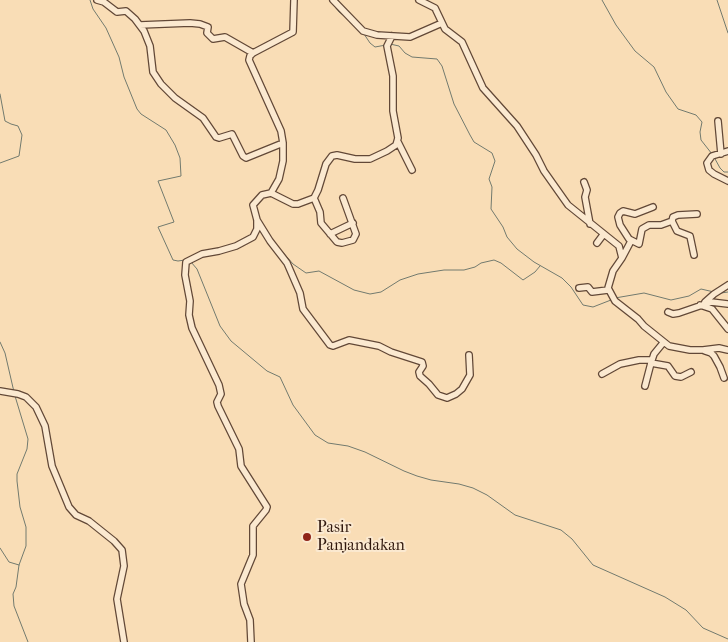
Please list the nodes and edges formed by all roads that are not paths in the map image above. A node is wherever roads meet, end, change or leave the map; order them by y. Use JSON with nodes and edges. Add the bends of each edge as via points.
{"nodes":[{"id":1,"x":97,"y":0,"type":"edge"},
{"id":2,"x":294,"y":0,"type":"edge"},
{"id":3,"x":333,"y":0,"type":"edge"},
{"id":4,"x":419,"y":0,"type":"edge"},
{"id":5,"x":442,"y":23,"type":"junction"},
{"id":6,"x":140,"y":25,"type":"junction"},
{"id":7,"x":389,"y":42,"type":"junction"},
{"id":8,"x":253,"y":53,"type":"junction"},
{"id":9,"x":718,"y":121,"type":"dead end"},
{"id":10,"x":398,"y":142,"type":"junction"},
{"id":11,"x":283,"y":143,"type":"junction"},
{"id":12,"x":728,"y":151,"type":"edge"},
{"id":13,"x":716,"y":155,"type":"junction"},
{"id":14,"x":412,"y":170,"type":"dead end"},
{"id":15,"x":728,"y":181,"type":"edge"},
{"id":16,"x":584,"y":182,"type":"dead end"},
{"id":17,"x":271,"y":193,"type":"junction"},
{"id":18,"x":314,"y":198,"type":"junction"},
{"id":19,"x":343,"y":198,"type":"dead end"},
{"id":20,"x":652,"y":207,"type":"dead end"},
{"id":21,"x":697,"y":214,"type":"dead end"},
{"id":22,"x":257,"y":220,"type":"junction"},
{"id":23,"x":672,"y":221,"type":"junction"},
{"id":24,"x":353,"y":223,"type":"junction"},
{"id":25,"x":590,"y":224,"type":"junction"},
{"id":26,"x":330,"y":234,"type":"junction"},
{"id":27,"x":603,"y":235,"type":"junction"},
{"id":28,"x":631,"y":241,"type":"junction"},
{"id":29,"x":597,"y":243,"type":"dead end"},
{"id":30,"x":694,"y":255,"type":"dead end"},
{"id":31,"x":622,"y":258,"type":"junction"},
{"id":32,"x":728,"y":285,"type":"edge"},
{"id":33,"x":579,"y":288,"type":"dead end"},
{"id":34,"x":611,"y":296,"type":"junction"},
{"id":35,"x":703,"y":304,"type":"junction"},
{"id":36,"x":728,"y":304,"type":"edge"},
{"id":37,"x":668,"y":312,"type":"dead end"},
{"id":38,"x":728,"y":329,"type":"edge"},
{"id":39,"x":663,"y":342,"type":"junction"},
{"id":40,"x":703,"y":350,"type":"junction"},
{"id":41,"x":728,"y":350,"type":"edge"},
{"id":42,"x":469,"y":355,"type":"dead end"},
{"id":43,"x":652,"y":361,"type":"junction"},
{"id":44,"x":690,"y":372,"type":"dead end"},
{"id":45,"x":602,"y":374,"type":"dead end"},
{"id":46,"x":724,"y":378,"type":"dead end"},
{"id":47,"x":645,"y":386,"type":"dead end"},
{"id":48,"x":0,"y":391,"type":"edge"},
{"id":49,"x":124,"y":642,"type":"edge"},
{"id":50,"x":252,"y":642,"type":"edge"}],
"edges":[{"from":1,"to":6,"type":"street","via":[[117,12],[126,11]]},
{"from":2,"to":8,"type":"street","via":[[293,32]]},
{"from":3,"to":7,"type":"street","via":[[363,30]]},
{"from":4,"to":5,"type":"street","via":[[436,8]]},
{"from":5,"to":7,"type":"street","via":[[410,38]]},
{"from":5,"to":25,"type":"street","via":[[462,42],[483,88],[516,126],[562,197]]},
{"from":6,"to":8,"type":"street","via":[[200,24],[208,27],[207,33],[214,39],[225,37]]},
{"from":6,"to":11,"type":"street","via":[[150,46],[153,72],[161,84],[174,98],[203,118],[216,137],[232,134],[246,158]]},
{"from":7,"to":10,"type":"street"},
{"from":8,"to":11,"type":"street","via":[[249,60],[281,131]]},
{"from":9,"to":13,"type":"street"},
{"from":10,"to":14,"type":"street"},
{"from":10,"to":18,"type":"street","via":[[370,159],[332,156]]},
{"from":11,"to":17,"type":"street","via":[[279,179]]},
{"from":12,"to":13,"type":"street"},
{"from":13,"to":15,"type":"street","via":[[707,163],[709,170]]},
{"from":16,"to":25,"type":"street"},
{"from":17,"to":18,"type":"street","via":[[293,204]]},
{"from":17,"to":22,"type":"street","via":[[262,195],[255,202]]},
{"from":18,"to":26,"type":"street","via":[[320,221]]},
{"from":19,"to":24,"type":"street"},
{"from":20,"to":28,"type":"street","via":[[635,214],[623,211],[619,215],[620,225]]},
{"from":21,"to":23,"type":"street","via":[[678,215]]},
{"from":22,"to":42,"type":"street","via":[[287,263],[300,292],[303,309],[330,345],[349,340],[379,346],[422,362],[420,376],[438,395],[447,398],[462,389],[470,375]]},
{"from":22,"to":50,"type":"street","via":[[255,235],[250,240],[191,259],[186,262],[185,276],[191,323],[219,385],[218,406],[238,449],[243,469],[266,507],[253,526],[253,555],[241,584]]},
{"from":23,"to":28,"type":"street","via":[[647,225],[641,230],[640,244]]},
{"from":23,"to":30,"type":"street","via":[[677,231],[690,236]]},
{"from":24,"to":26,"type":"street"},
{"from":24,"to":26,"type":"street","via":[[356,234],[353,240],[339,243]]},
{"from":25,"to":27,"type":"street"},
{"from":27,"to":29,"type":"street"},
{"from":27,"to":31,"type":"street","via":[[617,244]]},
{"from":28,"to":31,"type":"street"},
{"from":31,"to":34,"type":"street","via":[[609,281]]},
{"from":32,"to":35,"type":"street"},
{"from":33,"to":34,"type":"street","via":[[588,287],[592,292]]},
{"from":34,"to":39,"type":"street"},
{"from":35,"to":36,"type":"street"},
{"from":35,"to":37,"type":"street","via":[[676,314]]},
{"from":35,"to":38,"type":"street","via":[[712,309]]},
{"from":39,"to":40,"type":"street","via":[[680,349]]},
{"from":39,"to":43,"type":"street"},
{"from":40,"to":41,"type":"street"},
{"from":40,"to":46,"type":"street","via":[[714,356]]},
{"from":43,"to":44,"type":"street","via":[[668,366],[675,376]]},
{"from":43,"to":45,"type":"street","via":[[620,364]]},
{"from":43,"to":47,"type":"street"},
{"from":48,"to":49,"type":"street","via":[[26,397],[36,407],[45,426],[52,466],[69,507],[122,550],[124,566],[117,598]]}]}
